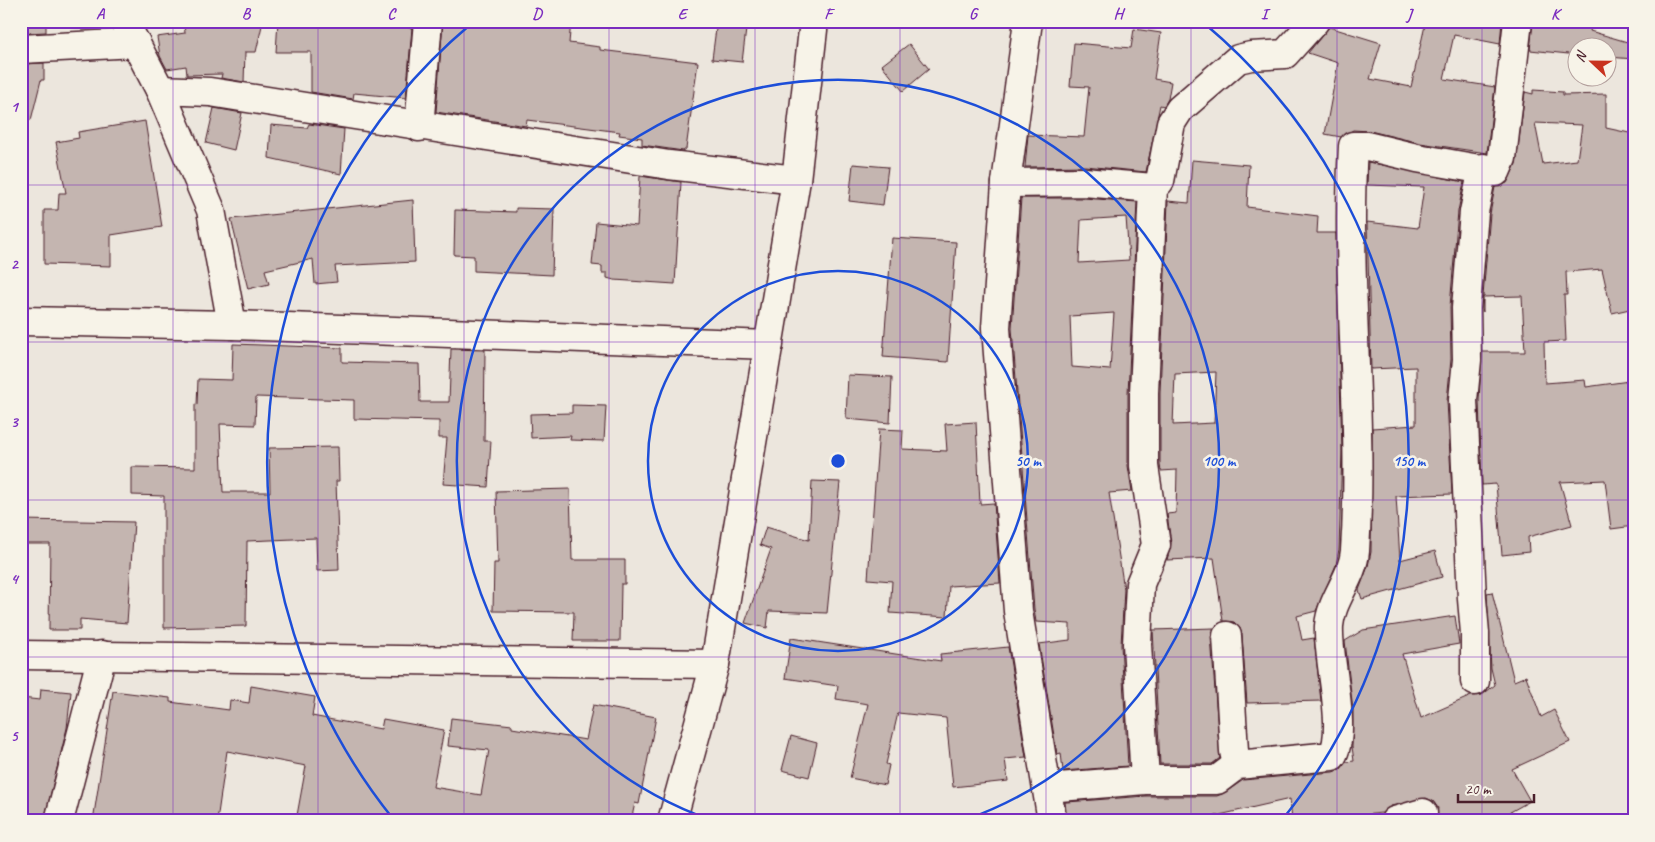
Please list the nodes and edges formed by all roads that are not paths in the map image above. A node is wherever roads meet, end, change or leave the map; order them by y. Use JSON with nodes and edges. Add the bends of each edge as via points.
{"nodes":[{"id":1,"x":428,"y":21,"type":"edge"},
{"id":2,"x":814,"y":21,"type":"edge"},
{"id":3,"x":1028,"y":21,"type":"edge"},
{"id":4,"x":1316,"y":21,"type":"edge"},
{"id":5,"x":1518,"y":21,"type":"edge"},
{"id":6,"x":130,"y":32,"type":"edge"},
{"id":7,"x":21,"y":49,"type":"edge"},
{"id":8,"x":160,"y":90,"type":"junction"},
{"id":9,"x":420,"y":127,"type":"junction"},
{"id":10,"x":1483,"y":168,"type":"junction"},
{"id":11,"x":796,"y":180,"type":"junction"},
{"id":12,"x":1006,"y":183,"type":"junction"},
{"id":13,"x":1153,"y":188,"type":"junction"},
{"id":14,"x":21,"y":321,"type":"edge"},
{"id":15,"x":232,"y":326,"type":"junction"},
{"id":16,"x":769,"y":345,"type":"junction"},
{"id":17,"x":1227,"y":636,"type":"dead end"},
{"id":18,"x":21,"y":655,"type":"edge"},
{"id":19,"x":102,"y":655,"type":"junction"},
{"id":20,"x":714,"y":664,"type":"junction"},
{"id":21,"x":1475,"y":681,"type":"dead end"},
{"id":22,"x":1238,"y":765,"type":"junction"},
{"id":23,"x":1145,"y":780,"type":"junction"},
{"id":24,"x":1047,"y":788,"type":"junction"},
{"id":25,"x":1423,"y":814,"type":"dead end"},
{"id":26,"x":59,"y":821,"type":"edge"},
{"id":27,"x":672,"y":821,"type":"edge"},
{"id":28,"x":1052,"y":821,"type":"edge"},
{"id":29,"x":1395,"y":821,"type":"edge"}],
"edges":[{"from":1,"to":9,"type":"street"},
{"from":2,"to":11,"type":"street"},
{"from":3,"to":12,"type":"street"},
{"from":4,"to":13,"type":"street","via":[[1285,54],[1238,59],[1180,109],[1171,123],[1160,181]]},
{"from":5,"to":10,"type":"street","via":[[1502,158],[1496,172]]},
{"from":6,"to":7,"type":"street"},
{"from":6,"to":8,"type":"street"},
{"from":8,"to":9,"type":"street","via":[[210,92]]},
{"from":8,"to":15,"type":"street","via":[[210,210]]},
{"from":9,"to":11,"type":"street"},
{"from":10,"to":21,"type":"street","via":[[1474,212],[1463,400]]},
{"from":10,"to":22,"type":"street","via":[[1353,146],[1353,328],[1359,471],[1355,554],[1329,624],[1338,747],[1332,756]]},
{"from":11,"to":16,"type":"street"},
{"from":12,"to":13,"type":"street","via":[[1084,182]]},
{"from":12,"to":24,"type":"street","via":[[996,328],[1018,611]]},
{"from":13,"to":23,"type":"street","via":[[1144,466],[1156,545],[1140,584],[1137,644]]},
{"from":14,"to":15,"type":"street"},
{"from":15,"to":16,"type":"street"},
{"from":16,"to":20,"type":"street"},
{"from":17,"to":22,"type":"street","via":[[1234,751]]},
{"from":18,"to":19,"type":"street"},
{"from":19,"to":20,"type":"street"},
{"from":19,"to":26,"type":"street"},
{"from":20,"to":27,"type":"street"},
{"from":22,"to":23,"type":"street","via":[[1217,780]]},
{"from":23,"to":24,"type":"street"},
{"from":24,"to":28,"type":"street"},
{"from":25,"to":29,"type":"street"}]}
